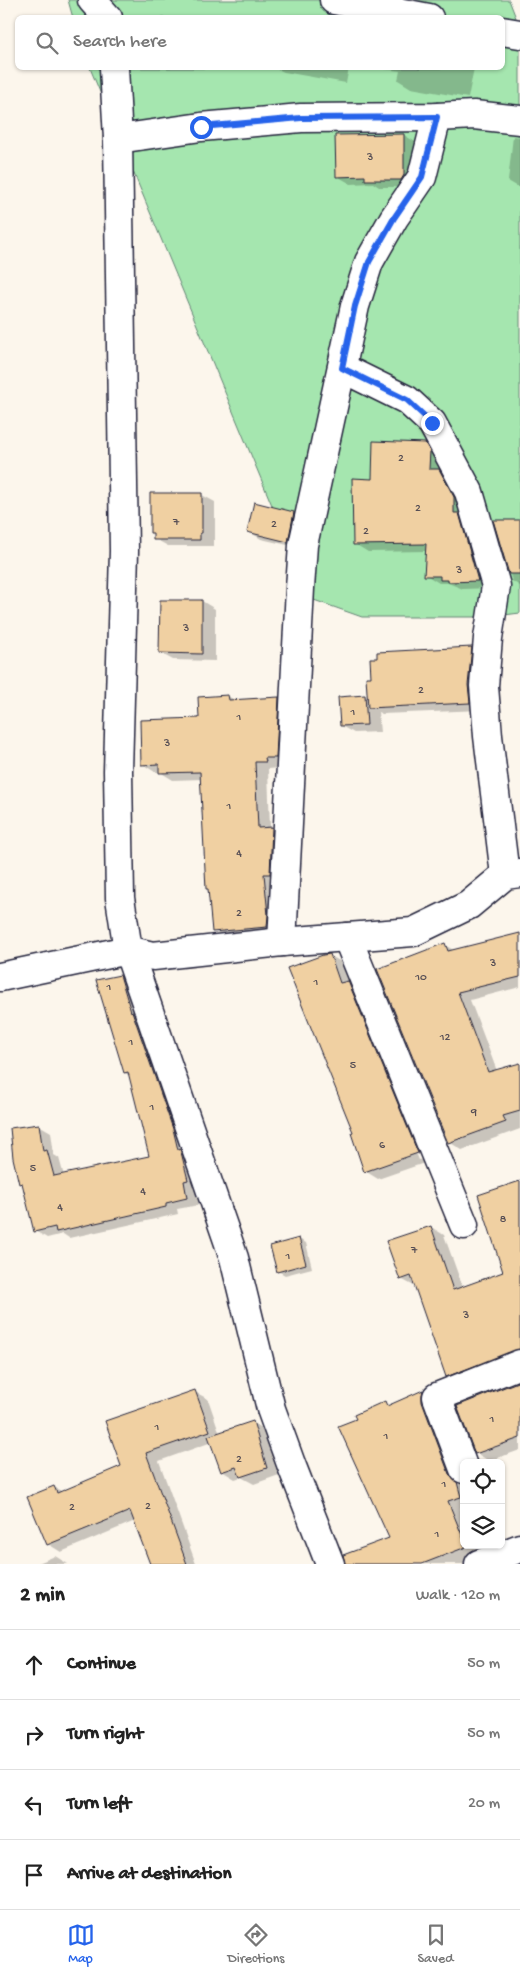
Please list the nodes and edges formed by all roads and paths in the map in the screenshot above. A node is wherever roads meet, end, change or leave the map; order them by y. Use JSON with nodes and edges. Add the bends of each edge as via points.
{"nodes":[{"id":1,"x":92,"y":0,"type":"edge"},
{"id":2,"x":343,"y":1,"type":"edge"},
{"id":3,"x":105,"y":15,"type":"edge"},
{"id":4,"x":414,"y":15,"type":"edge"},
{"id":5,"x":505,"y":32,"type":"edge"},
{"id":6,"x":520,"y":34,"type":"edge"},
{"id":7,"x":114,"y":70,"type":"edge"},
{"id":8,"x":437,"y":117,"type":"junction"},
{"id":9,"x":520,"y":120,"type":"edge"},
{"id":10,"x":118,"y":139,"type":"junction"},
{"id":11,"x":342,"y":368,"type":"junction"},
{"id":12,"x":513,"y":874,"type":"edge"},
{"id":13,"x":347,"y":937,"type":"junction"},
{"id":14,"x":282,"y":942,"type":"junction"},
{"id":15,"x":128,"y":950,"type":"junction"},
{"id":16,"x":0,"y":977,"type":"edge"},
{"id":17,"x":464,"y":1225,"type":"dead end"},
{"id":18,"x":520,"y":1364,"type":"edge"},
{"id":19,"x":460,"y":1459,"type":"edge"},
{"id":20,"x":330,"y":1564,"type":"edge"}],
"edges":[{"from":1,"to":3,"type":"street"},
{"from":2,"to":4,"type":"street"},
{"from":5,"to":6,"type":"street"},
{"from":7,"to":10,"type":"street"},
{"from":8,"to":9,"type":"street","via":[[474,115]]},
{"from":8,"to":10,"type":"street","via":[[301,118]]},
{"from":8,"to":11,"type":"street","via":[[422,177],[369,262],[355,306]]},
{"from":10,"to":15,"type":"street","via":[[124,551],[118,771],[120,898]]},
{"from":11,"to":12,"type":"street","via":[[407,400],[432,423],[469,492],[496,586],[484,686],[488,736]]},
{"from":11,"to":14,"type":"street","via":[[303,545]]},
{"from":12,"to":13,"type":"street","via":[[469,906],[413,932]]},
{"from":13,"to":14,"type":"street"},
{"from":13,"to":17,"type":"street"},
{"from":14,"to":15,"type":"street","via":[[153,956]]},
{"from":15,"to":16,"type":"street"},
{"from":15,"to":20,"type":"street","via":[[234,1258],[271,1409]]},
{"from":18,"to":19,"type":"street","via":[[437,1397]]}]}
